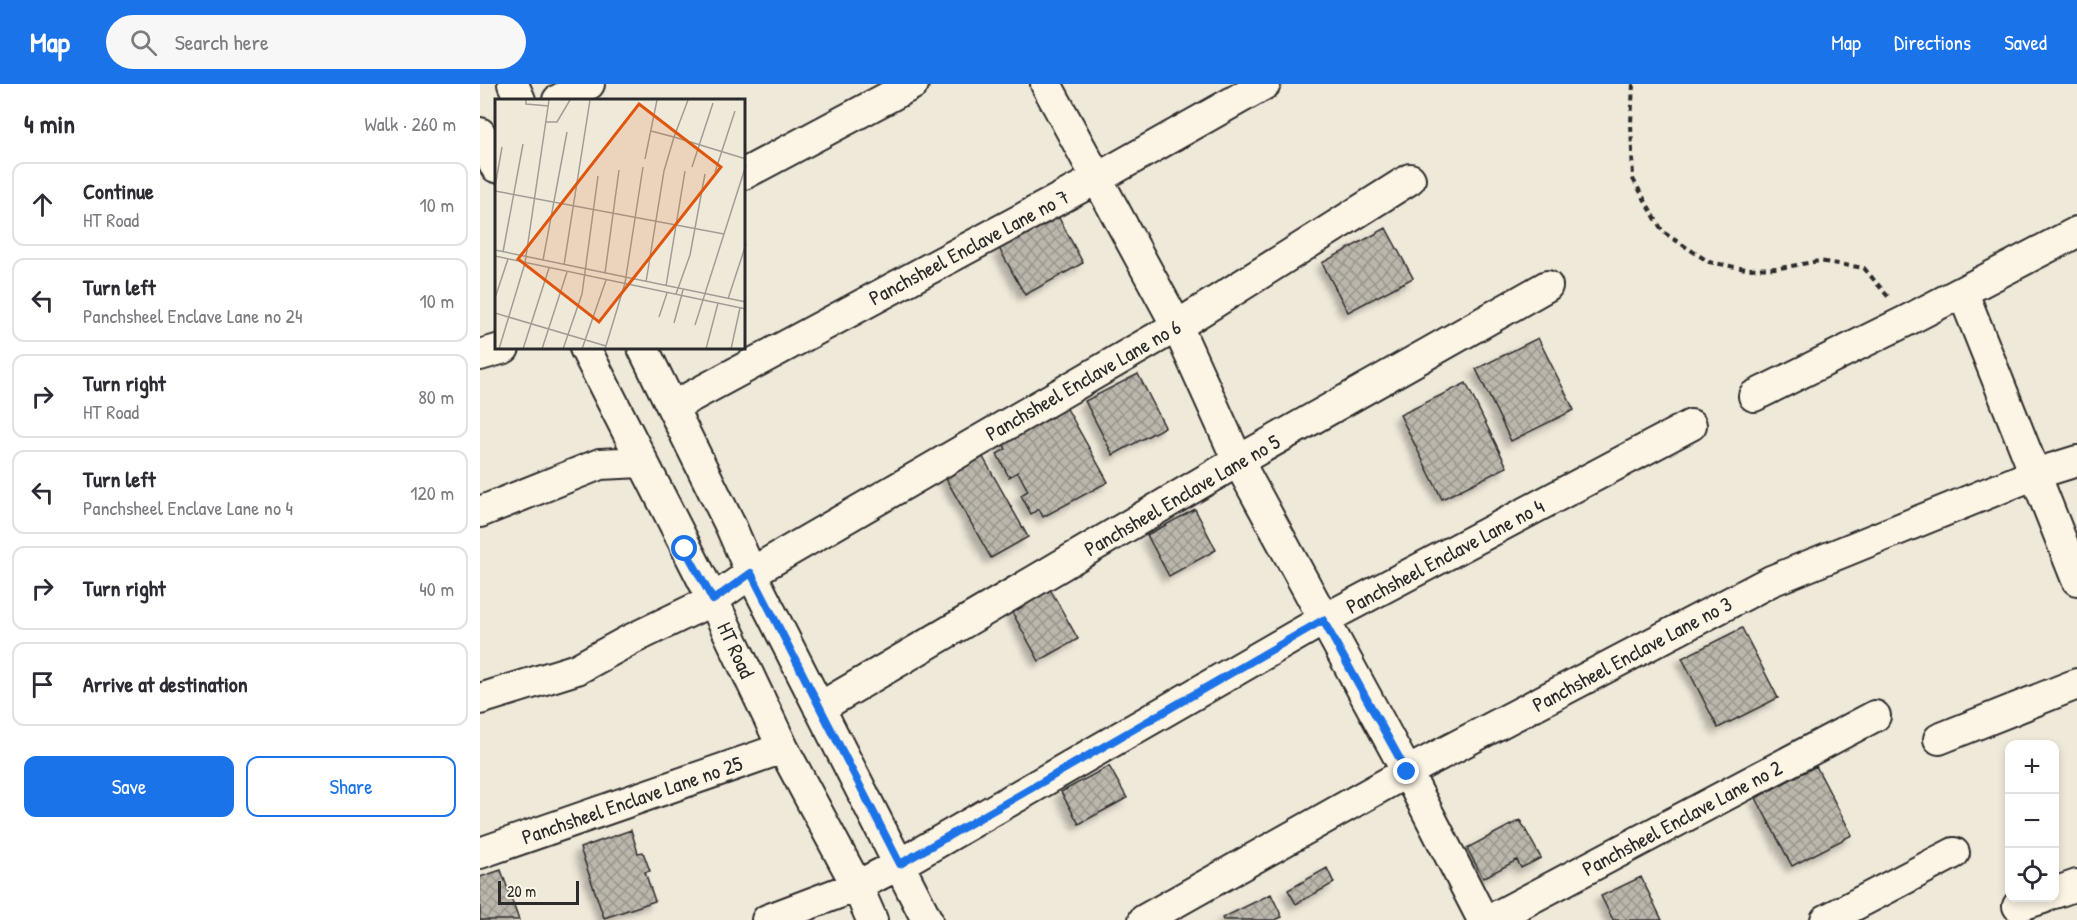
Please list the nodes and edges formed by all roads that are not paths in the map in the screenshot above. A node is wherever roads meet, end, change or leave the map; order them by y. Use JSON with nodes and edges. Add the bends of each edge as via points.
{"nodes":[{"id":1,"x":513,"y":84,"type":"edge"},
{"id":2,"x":589,"y":84,"type":"edge"},
{"id":3,"x":913,"y":84,"type":"edge"},
{"id":4,"x":1046,"y":84,"type":"edge"},
{"id":5,"x":1265,"y":84,"type":"edge"},
{"id":6,"x":520,"y":99,"type":"edge"},
{"id":7,"x":560,"y":99,"type":"edge"},
{"id":8,"x":746,"y":173,"type":"edge"},
{"id":9,"x":1098,"y":178,"type":"junction"},
{"id":10,"x":1410,"y":179,"type":"dead end"},
{"id":11,"x":2077,"y":232,"type":"edge"},
{"id":12,"x":1547,"y":286,"type":"dead end"},
{"id":13,"x":1963,"y":293,"type":"junction"},
{"id":14,"x":1177,"y":326,"type":"junction"},
{"id":15,"x":498,"y":350,"type":"edge"},
{"id":16,"x":586,"y":350,"type":"edge"},
{"id":17,"x":644,"y":350,"type":"edge"},
{"id":18,"x":480,"y":356,"type":"edge"},
{"id":19,"x":1754,"y":396,"type":"dead end"},
{"id":20,"x":672,"y":407,"type":"junction"},
{"id":21,"x":1691,"y":425,"type":"dead end"},
{"id":22,"x":1238,"y":461,"type":"junction"},
{"id":23,"x":2077,"y":461,"type":"edge"},
{"id":24,"x":642,"y":462,"type":"junction"},
{"id":25,"x":2035,"y":474,"type":"junction"},
{"id":26,"x":480,"y":512,"type":"edge"},
{"id":27,"x":751,"y":573,"type":"junction"},
{"id":28,"x":2077,"y":580,"type":"edge"},
{"id":29,"x":713,"y":600,"type":"junction"},
{"id":30,"x":1323,"y":620,"type":"junction"},
{"id":31,"x":2077,"y":684,"type":"edge"},
{"id":32,"x":480,"y":699,"type":"edge"},
{"id":33,"x":819,"y":708,"type":"junction"},
{"id":34,"x":1875,"y":716,"type":"dead end"},
{"id":35,"x":1939,"y":739,"type":"dead end"},
{"id":36,"x":783,"y":748,"type":"junction"},
{"id":37,"x":1407,"y":772,"type":"junction"},
{"id":38,"x":480,"y":853,"type":"edge"},
{"id":39,"x":1954,"y":854,"type":"dead end"},
{"id":40,"x":900,"y":864,"type":"junction"},
{"id":41,"x":2077,"y":885,"type":"edge"},
{"id":42,"x":856,"y":886,"type":"junction"},
{"id":43,"x":2059,"y":892,"type":"edge"},
{"id":44,"x":767,"y":920,"type":"edge"},
{"id":45,"x":872,"y":920,"type":"edge"},
{"id":46,"x":927,"y":920,"type":"edge"},
{"id":47,"x":1144,"y":920,"type":"edge"},
{"id":48,"x":1482,"y":920,"type":"edge"},
{"id":49,"x":1490,"y":920,"type":"edge"},
{"id":50,"x":1826,"y":920,"type":"edge"}],
"edges":[{"from":1,"to":6,"type":"street"},
{"from":2,"to":7,"type":"street"},
{"from":3,"to":8,"type":"street"},
{"from":4,"to":9,"type":"street"},
{"from":5,"to":9,"type":"street","name":"Panchsheel Enclave Lane no 7"},
{"from":9,"to":14,"type":"street"},
{"from":9,"to":20,"type":"street","name":"Panchsheel Enclave Lane no 7"},
{"from":10,"to":14,"type":"street","name":"Panchsheel Enclave Lane no 6"},
{"from":11,"to":13,"type":"street"},
{"from":12,"to":22,"type":"street","name":"Panchsheel Enclave Lane no 5"},
{"from":13,"to":19,"type":"street"},
{"from":13,"to":25,"type":"street"},
{"from":14,"to":22,"type":"street"},
{"from":14,"to":27,"type":"street","name":"Panchsheel Enclave Lane no 6"},
{"from":15,"to":18,"type":"street"},
{"from":16,"to":24,"type":"street","name":"HT Road"},
{"from":17,"to":20,"type":"street"},
{"from":20,"to":27,"type":"street"},
{"from":21,"to":30,"type":"street","name":"Panchsheel Enclave Lane no 4"},
{"from":22,"to":30,"type":"street"},
{"from":22,"to":33,"type":"street","name":"Panchsheel Enclave Lane no 5"},
{"from":23,"to":25,"type":"street","name":"Panchsheel Enclave Lane no 3"},
{"from":24,"to":26,"type":"street","via":[[600,464]]},
{"from":24,"to":29,"type":"street","name":"HT Road"},
{"from":25,"to":28,"type":"street"},
{"from":25,"to":37,"type":"street","name":"Panchsheel Enclave Lane no 3","via":[[1772,581]]},
{"from":27,"to":29,"type":"street","name":"Panchsheel Enclave Lane no 6"},
{"from":27,"to":33,"type":"street"},
{"from":29,"to":32,"type":"street","name":"Panchsheel Enclave Lane no 6","via":[[577,669]]},
{"from":29,"to":36,"type":"street","name":"HT Road"},
{"from":30,"to":37,"type":"street"},
{"from":30,"to":40,"type":"street","name":"Panchsheel Enclave Lane no 4"},
{"from":31,"to":35,"type":"street"},
{"from":33,"to":40,"type":"street"},
{"from":34,"to":49,"type":"street","name":"Panchsheel Enclave Lane no 2"},
{"from":36,"to":38,"type":"street","name":"Panchsheel Enclave Lane no 25"},
{"from":36,"to":42,"type":"street","name":"HT Road"},
{"from":37,"to":47,"type":"street","name":"Panchsheel Enclave Lane no 3"},
{"from":37,"to":48,"type":"street"},
{"from":39,"to":50,"type":"street"},
{"from":40,"to":42,"type":"street","name":"Panchsheel Enclave Lane no 4"},
{"from":40,"to":46,"type":"street"},
{"from":41,"to":43,"type":"street"},
{"from":42,"to":44,"type":"street","name":"Panchsheel Enclave Lane no 4"},
{"from":42,"to":45,"type":"street","name":"HT Road"}]}
